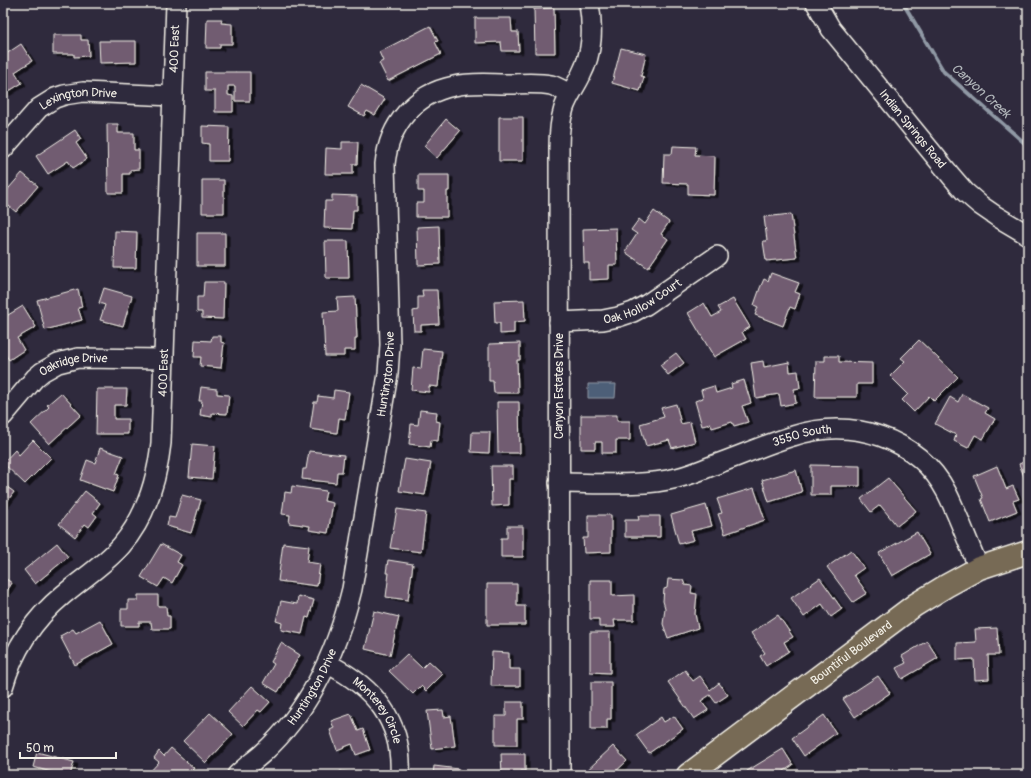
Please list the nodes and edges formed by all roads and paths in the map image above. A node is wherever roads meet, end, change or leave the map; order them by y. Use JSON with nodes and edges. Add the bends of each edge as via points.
{"nodes":[{"id":1,"x":176,"y":3,"type":"edge"},
{"id":2,"x":589,"y":3,"type":"edge"},
{"id":3,"x":816,"y":3,"type":"edge"},
{"id":4,"x":570,"y":94,"type":"junction"},
{"id":5,"x":173,"y":96,"type":"junction"},
{"id":6,"x":3,"y":149,"type":"edge"},
{"id":7,"x":1028,"y":235,"type":"edge"},
{"id":8,"x":718,"y":256,"type":"dead end"},
{"id":9,"x":559,"y":322,"type":"junction"},
{"id":10,"x":164,"y":360,"type":"junction"},
{"id":11,"x":3,"y":416,"type":"edge"},
{"id":12,"x":559,"y":483,"type":"junction"},
{"id":13,"x":1028,"y":552,"type":"edge"},
{"id":14,"x":979,"y":568,"type":"junction"},
{"id":15,"x":328,"y":664,"type":"junction"},
{"id":16,"x":3,"y":687,"type":"edge"},
{"id":17,"x":237,"y":775,"type":"edge"},
{"id":18,"x":400,"y":775,"type":"edge"},
{"id":19,"x":560,"y":775,"type":"edge"},
{"id":20,"x":688,"y":775,"type":"edge"}],
"edges":[{"from":1,"to":5,"type":"street","name":"400 East"},
{"from":2,"to":4,"type":"street","name":"Canyon Estates Drive","via":[[591,45],[585,67]]},
{"from":3,"to":7,"type":"street","name":"Indian Springs Road","via":[[831,29],[961,187],[980,205]]},
{"from":4,"to":9,"type":"street","name":"Canyon Estates Drive","via":[[564,107],[559,135]]},
{"from":4,"to":15,"type":"street","name":"Huntington Drive","via":[[558,87],[544,84],[454,86],[428,96],[412,107],[390,137],[384,164],[390,345],[387,382],[352,589],[342,627]]},
{"from":5,"to":6,"type":"street","name":"Lexington Drive","via":[[83,92],[64,95],[39,108]]},
{"from":5,"to":10,"type":"street","name":"400 East"},
{"from":8,"to":9,"type":"street","name":"Oak Hollow Court","via":[[632,312],[604,320]]},
{"from":9,"to":12,"type":"street","name":"Canyon Estates Drive"},
{"from":10,"to":11,"type":"street","name":"Oakridge Drive","via":[[83,358],[58,363],[35,378]]},
{"from":10,"to":16,"type":"street","name":"400 East","via":[[159,463],[152,490],[139,520],[123,544],[89,576],[63,595],[36,623],[17,651]]},
{"from":12,"to":14,"type":"street","name":"3550 South","via":[[666,481],[689,475],[804,432],[832,428],[859,430],[898,444],[930,470],[947,493]]},
{"from":12,"to":19,"type":"street","name":"Canyon Estates Drive"},
{"from":13,"to":14,"type":"main road","name":"Bountiful Boulevard"},
{"from":14,"to":20,"type":"main road","name":"Bountiful Boulevard","via":[[915,605]]},
{"from":15,"to":17,"type":"street","name":"Huntington Drive","via":[[303,706],[285,729],[263,753]]},
{"from":15,"to":18,"type":"street","name":"Monterey Circle","via":[[366,689],[385,711],[396,739]]}]}
